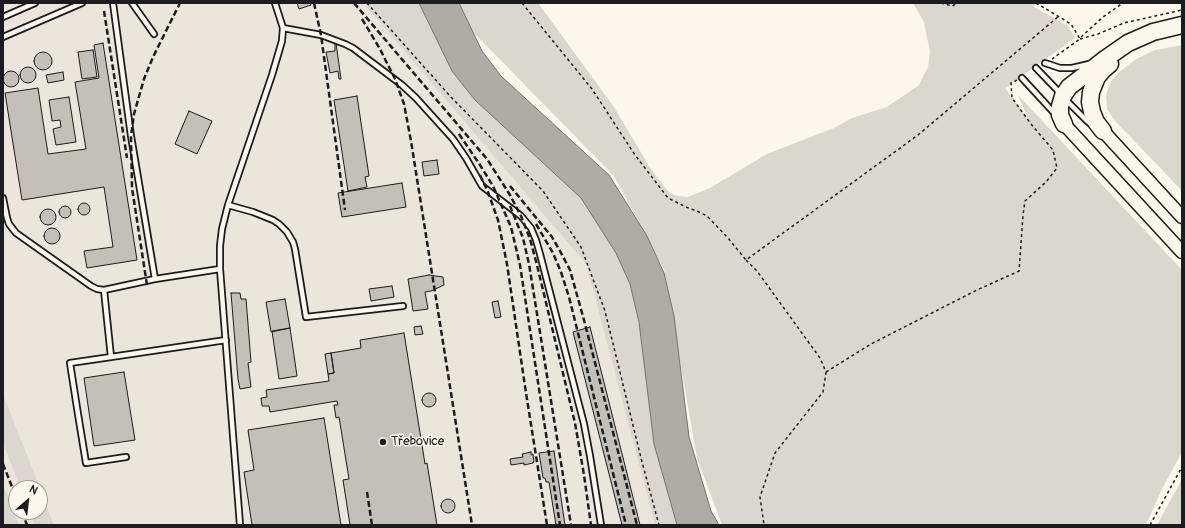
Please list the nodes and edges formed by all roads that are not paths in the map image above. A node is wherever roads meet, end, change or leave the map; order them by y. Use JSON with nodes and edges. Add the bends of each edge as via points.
{"nodes":[{"id":1,"x":35,"y":3,"type":"edge"},
{"id":2,"x":82,"y":3,"type":"edge"},
{"id":3,"x":113,"y":3,"type":"edge"},
{"id":4,"x":132,"y":3,"type":"edge"},
{"id":5,"x":275,"y":3,"type":"edge"},
{"id":6,"x":3,"y":17,"type":"edge"},
{"id":7,"x":1182,"y":25,"type":"edge"},
{"id":8,"x":283,"y":28,"type":"junction"},
{"id":9,"x":1182,"y":30,"type":"edge"},
{"id":10,"x":154,"y":34,"type":"dead end"},
{"id":11,"x":3,"y":37,"type":"edge"},
{"id":12,"x":1106,"y":59,"type":"junction"},
{"id":13,"x":1045,"y":64,"type":"road end"},
{"id":14,"x":1036,"y":68,"type":"dead end"},
{"id":15,"x":1022,"y":78,"type":"road end"},
{"id":16,"x":1063,"y":96,"type":"junction"},
{"id":17,"x":1064,"y":124,"type":"junction"},
{"id":18,"x":1103,"y":131,"type":"junction"},
{"id":19,"x":3,"y":198,"type":"edge"},
{"id":20,"x":228,"y":205,"type":"junction"},
{"id":21,"x":1182,"y":217,"type":"edge"},
{"id":22,"x":1182,"y":252,"type":"edge"},
{"id":23,"x":220,"y":269,"type":"junction"},
{"id":24,"x":155,"y":279,"type":"junction"},
{"id":25,"x":104,"y":290,"type":"junction"},
{"id":26,"x":403,"y":306,"type":"dead end"},
{"id":27,"x":226,"y":340,"type":"junction"},
{"id":28,"x":111,"y":357,"type":"junction"},
{"id":29,"x":126,"y":457,"type":"dead end"},
{"id":30,"x":240,"y":525,"type":"edge"},
{"id":31,"x":601,"y":525,"type":"edge"}],
"edges":[{"from":1,"to":6,"type":"lane"},
{"from":2,"to":11,"type":"lane"},
{"from":3,"to":24,"type":"lane","via":[[131,136]]},
{"from":4,"to":10,"type":"lane"},
{"from":5,"to":8,"type":"lane"},
{"from":7,"to":12,"type":"highway","via":[[1140,37]]},
{"from":8,"to":20,"type":"lane","via":[[276,62]]},
{"from":8,"to":31,"type":"lane","via":[[321,35],[345,44],[395,79],[416,98],[452,139],[482,186],[521,216],[531,228],[584,424]]},
{"from":9,"to":18,"type":"highway","via":[[1134,46],[1102,70],[1091,92],[1090,102],[1096,122]]},
{"from":12,"to":13,"type":"lane","via":[[1072,68]]},
{"from":12,"to":16,"type":"highway","via":[[1069,87]]},
{"from":14,"to":16,"type":"lane"},
{"from":15,"to":17,"type":"lane"},
{"from":16,"to":17,"type":"highway","via":[[1060,115]]},
{"from":16,"to":18,"type":"lane","via":[[1087,121]]},
{"from":17,"to":22,"type":"main road"},
{"from":18,"to":21,"type":"main road"},
{"from":19,"to":25,"type":"lane","via":[[7,218],[16,233],[91,286]]},
{"from":20,"to":23,"type":"lane","via":[[221,237]]},
{"from":20,"to":26,"type":"lane","via":[[273,220],[291,237],[297,257],[306,317]]},
{"from":23,"to":24,"type":"lane"},
{"from":23,"to":27,"type":"lane"},
{"from":24,"to":25,"type":"lane"},
{"from":25,"to":28,"type":"lane"},
{"from":27,"to":28,"type":"lane"},
{"from":27,"to":30,"type":"lane"},
{"from":28,"to":29,"type":"lane","via":[[70,363],[86,463]]}]}
